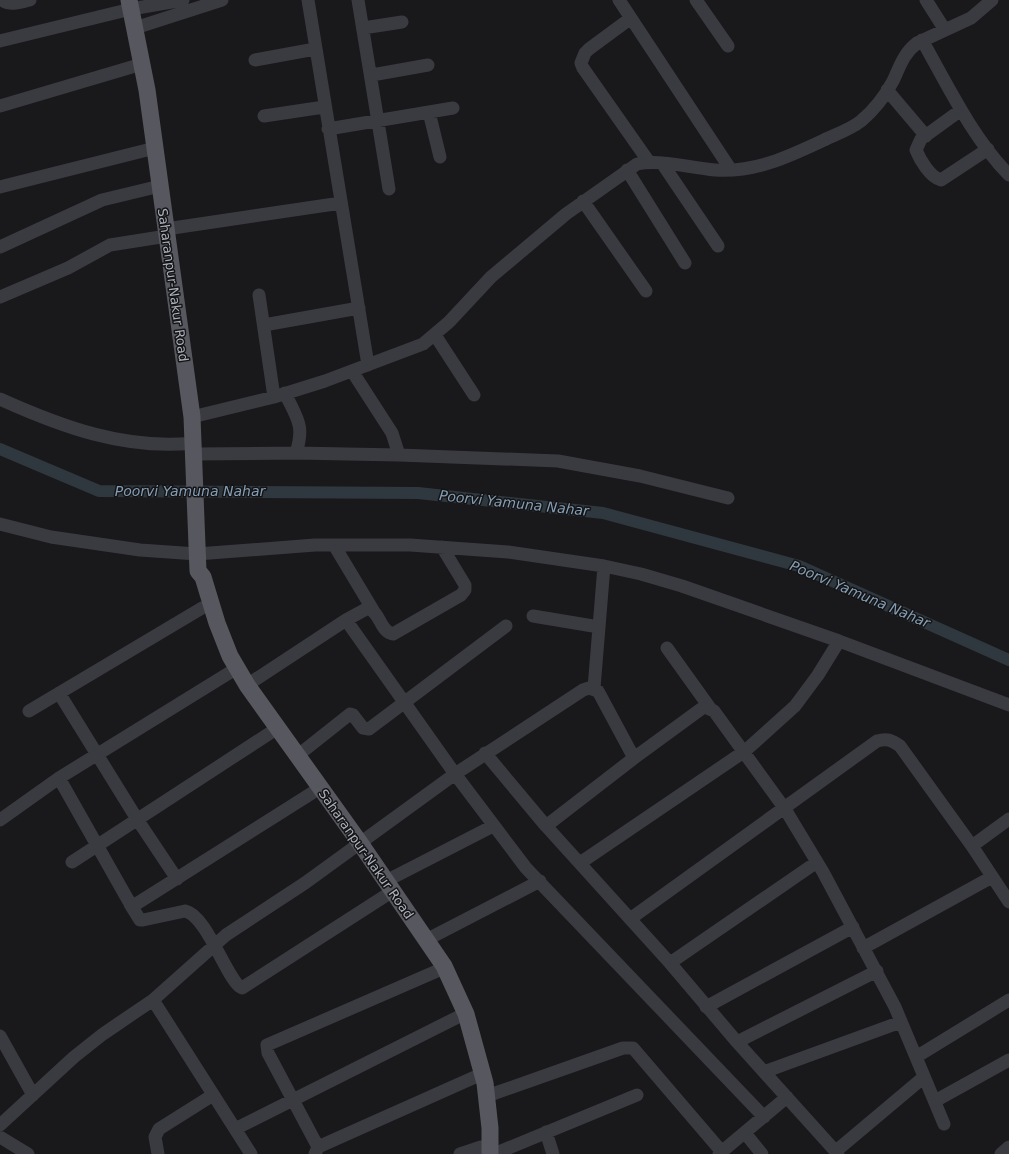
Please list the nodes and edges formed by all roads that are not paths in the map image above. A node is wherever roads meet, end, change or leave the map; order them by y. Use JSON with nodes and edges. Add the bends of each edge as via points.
{"nodes":[{"id":1,"x":2,"y":0,"type":"edge"},
{"id":2,"x":30,"y":0,"type":"edge"},
{"id":3,"x":184,"y":0,"type":"edge"},
{"id":4,"x":222,"y":0,"type":"edge"},
{"id":5,"x":308,"y":0,"type":"edge"},
{"id":6,"x":358,"y":0,"type":"edge"},
{"id":7,"x":619,"y":0,"type":"edge"},
{"id":8,"x":696,"y":0,"type":"edge"},
{"id":9,"x":926,"y":0,"type":"edge"},
{"id":10,"x":992,"y":0,"type":"edge"},
{"id":11,"x":130,"y":5,"type":"edge"},
{"id":12,"x":631,"y":18,"type":"junction"},
{"id":13,"x":402,"y":22,"type":"dead end"},
{"id":14,"x":135,"y":28,"type":"junction"},
{"id":15,"x":363,"y":28,"type":"junction"},
{"id":16,"x":945,"y":30,"type":"junction"},
{"id":17,"x":922,"y":40,"type":"junction"},
{"id":18,"x":0,"y":41,"type":"edge"},
{"id":19,"x":728,"y":46,"type":"dead end"},
{"id":20,"x":315,"y":49,"type":"junction"},
{"id":21,"x":255,"y":60,"type":"dead end"},
{"id":22,"x":142,"y":64,"type":"junction"},
{"id":23,"x":428,"y":65,"type":"dead end"},
{"id":24,"x":372,"y":75,"type":"junction"},
{"id":25,"x":887,"y":90,"type":"junction"},
{"id":26,"x":0,"y":106,"type":"edge"},
{"id":27,"x":324,"y":107,"type":"junction"},
{"id":28,"x":453,"y":108,"type":"dead end"},
{"id":29,"x":961,"y":110,"type":"junction"},
{"id":30,"x":429,"y":112,"type":"junction"},
{"id":31,"x":264,"y":116,"type":"dead end"},
{"id":32,"x":380,"y":121,"type":"junction"},
{"id":33,"x":328,"y":129,"type":"junction"},
{"id":34,"x":926,"y":136,"type":"junction"},
{"id":35,"x":155,"y":148,"type":"junction"},
{"id":36,"x":988,"y":149,"type":"junction"},
{"id":37,"x":440,"y":157,"type":"dead end"},
{"id":38,"x":656,"y":162,"type":"junction"},
{"id":39,"x":628,"y":170,"type":"junction"},
{"id":40,"x":731,"y":170,"type":"junction"},
{"id":41,"x":1009,"y":175,"type":"edge"},
{"id":42,"x":160,"y":186,"type":"junction"},
{"id":43,"x":0,"y":187,"type":"edge"},
{"id":44,"x":389,"y":189,"type":"dead end"},
{"id":45,"x":583,"y":201,"type":"junction"},
{"id":46,"x":341,"y":203,"type":"junction"},
{"id":47,"x":166,"y":232,"type":"junction"},
{"id":48,"x":718,"y":246,"type":"dead end"},
{"id":49,"x":0,"y":247,"type":"edge"},
{"id":50,"x":685,"y":262,"type":"dead end"},
{"id":51,"x":646,"y":291,"type":"dead end"},
{"id":52,"x":1,"y":292,"type":"edge"},
{"id":53,"x":259,"y":295,"type":"dead end"},
{"id":54,"x":359,"y":308,"type":"junction"},
{"id":55,"x":264,"y":325,"type":"junction"},
{"id":56,"x":435,"y":335,"type":"junction"},
{"id":57,"x":368,"y":365,"type":"junction"},
{"id":58,"x":352,"y":371,"type":"junction"},
{"id":59,"x":280,"y":395,"type":"junction"},
{"id":60,"x":474,"y":395,"type":"dead end"},
{"id":61,"x":0,"y":399,"type":"edge"},
{"id":62,"x":192,"y":417,"type":"junction"},
{"id":63,"x":193,"y":453,"type":"junction"},
{"id":64,"x":296,"y":453,"type":"junction"},
{"id":65,"x":399,"y":455,"type":"junction"},
{"id":66,"x":728,"y":498,"type":"dead end"},
{"id":67,"x":0,"y":524,"type":"edge"},
{"id":68,"x":334,"y":545,"type":"junction"},
{"id":69,"x":442,"y":547,"type":"junction"},
{"id":70,"x":197,"y":548,"type":"junction"},
{"id":71,"x":604,"y":566,"type":"junction"},
{"id":72,"x":198,"y":571,"type":"junction"},
{"id":73,"x":202,"y":608,"type":"junction"},
{"id":74,"x":373,"y":610,"type":"junction"},
{"id":75,"x":533,"y":616,"type":"dead end"},
{"id":76,"x":346,"y":620,"type":"junction"},
{"id":77,"x":506,"y":626,"type":"dead end"},
{"id":78,"x":599,"y":627,"type":"junction"},
{"id":79,"x":838,"y":641,"type":"junction"},
{"id":80,"x":667,"y":648,"type":"dead end"},
{"id":81,"x":229,"y":673,"type":"junction"},
{"id":82,"x":247,"y":685,"type":"junction"},
{"id":83,"x":594,"y":688,"type":"junction"},
{"id":84,"x":59,"y":694,"type":"junction"},
{"id":85,"x":405,"y":703,"type":"junction"},
{"id":86,"x":1009,"y":705,"type":"edge"},
{"id":87,"x":710,"y":708,"type":"junction"},
{"id":88,"x":29,"y":711,"type":"dead end"},
{"id":89,"x":270,"y":733,"type":"junction"},
{"id":90,"x":745,"y":751,"type":"junction"},
{"id":91,"x":485,"y":753,"type":"junction"},
{"id":92,"x":97,"y":754,"type":"junction"},
{"id":93,"x":297,"y":756,"type":"junction"},
{"id":94,"x":634,"y":758,"type":"junction"},
{"id":95,"x":455,"y":774,"type":"junction"},
{"id":96,"x":59,"y":778,"type":"junction"},
{"id":97,"x":312,"y":793,"type":"junction"},
{"id":98,"x":785,"y":809,"type":"junction"},
{"id":99,"x":137,"y":819,"type":"junction"},
{"id":100,"x":1009,"y":819,"type":"edge"},
{"id":101,"x":0,"y":820,"type":"edge"},
{"id":102,"x":493,"y":826,"type":"junction"},
{"id":103,"x":546,"y":826,"type":"junction"},
{"id":104,"x":97,"y":846,"type":"junction"},
{"id":105,"x":356,"y":846,"type":"junction"},
{"id":106,"x":972,"y":846,"type":"junction"},
{"id":107,"x":72,"y":862,"type":"dead end"},
{"id":108,"x":817,"y":862,"type":"junction"},
{"id":109,"x":580,"y":863,"type":"junction"},
{"id":110,"x":992,"y":877,"type":"junction"},
{"id":111,"x":177,"y":879,"type":"junction"},
{"id":112,"x":540,"y":881,"type":"junction"},
{"id":113,"x":385,"y":889,"type":"junction"},
{"id":114,"x":1009,"y":902,"type":"edge"},
{"id":115,"x":130,"y":904,"type":"junction"},
{"id":116,"x":630,"y":919,"type":"junction"},
{"id":117,"x":853,"y":928,"type":"junction"},
{"id":118,"x":426,"y":940,"type":"junction"},
{"id":119,"x":215,"y":944,"type":"junction"},
{"id":120,"x":863,"y":948,"type":"junction"},
{"id":121,"x":670,"y":964,"type":"junction"},
{"id":122,"x":437,"y":971,"type":"junction"},
{"id":123,"x":878,"y":971,"type":"junction"},
{"id":124,"x":153,"y":1000,"type":"junction"},
{"id":125,"x":1009,"y":1000,"type":"edge"},
{"id":126,"x":706,"y":1007,"type":"junction"},
{"id":127,"x":458,"y":1017,"type":"junction"},
{"id":128,"x":901,"y":1022,"type":"junction"},
{"id":129,"x":0,"y":1036,"type":"edge"},
{"id":130,"x":736,"y":1042,"type":"junction"},
{"id":131,"x":916,"y":1057,"type":"junction"},
{"id":132,"x":1009,"y":1060,"type":"edge"},
{"id":133,"x":764,"y":1072,"type":"junction"},
{"id":134,"x":475,"y":1077,"type":"junction"},
{"id":135,"x":924,"y":1077,"type":"junction"},
{"id":136,"x":33,"y":1095,"type":"junction"},
{"id":137,"x":213,"y":1095,"type":"junction"},
{"id":138,"x":637,"y":1095,"type":"dead end"},
{"id":139,"x":487,"y":1096,"type":"junction"},
{"id":140,"x":787,"y":1097,"type":"junction"},
{"id":141,"x":293,"y":1100,"type":"junction"},
{"id":142,"x":935,"y":1101,"type":"junction"},
{"id":143,"x":764,"y":1117,"type":"junction"},
{"id":144,"x":944,"y":1124,"type":"dead end"},
{"id":145,"x":0,"y":1125,"type":"edge"},
{"id":146,"x":235,"y":1129,"type":"junction"},
{"id":147,"x":546,"y":1132,"type":"junction"},
{"id":148,"x":745,"y":1133,"type":"junction"},
{"id":149,"x":0,"y":1137,"type":"edge"},
{"id":150,"x":1009,"y":1147,"type":"edge"},
{"id":151,"x":316,"y":1150,"type":"edge"},
{"id":152,"x":487,"y":1152,"type":"edge"},
{"id":153,"x":720,"y":1153,"type":"edge"},
{"id":154,"x":837,"y":1153,"type":"edge"},
{"id":155,"x":28,"y":1154,"type":"edge"},
{"id":156,"x":158,"y":1154,"type":"edge"},
{"id":157,"x":251,"y":1154,"type":"edge"},
{"id":158,"x":460,"y":1154,"type":"edge"},
{"id":159,"x":553,"y":1154,"type":"edge"},
{"id":160,"x":762,"y":1154,"type":"edge"},
{"id":161,"x":1001,"y":1154,"type":"edge"}],
"edges":[{"from":1,"to":2,"type":"street","via":[[6,3]]},
{"from":3,"to":11,"type":"street"},
{"from":4,"to":14,"type":"street"},
{"from":5,"to":20,"type":"street"},
{"from":6,"to":15,"type":"street"},
{"from":7,"to":12,"type":"street"},
{"from":8,"to":19,"type":"street"},
{"from":9,"to":16,"type":"street"},
{"from":10,"to":16,"type":"street","via":[[971,18]]},
{"from":11,"to":14,"type":"main road","name":"Saharanpur-Nakur Road"},
{"from":11,"to":18,"type":"street"},
{"from":12,"to":38,"type":"street","via":[[589,49],[581,63]]},
{"from":12,"to":40,"type":"street"},
{"from":13,"to":15,"type":"street"},
{"from":14,"to":22,"type":"main road","name":"Saharanpur-Nakur Road"},
{"from":15,"to":24,"type":"street"},
{"from":16,"to":17,"type":"street"},
{"from":17,"to":25,"type":"street","via":[[910,48]]},
{"from":17,"to":29,"type":"street"},
{"from":20,"to":21,"type":"street"},
{"from":20,"to":27,"type":"street"},
{"from":22,"to":26,"type":"street"},
{"from":22,"to":35,"type":"main road","name":"Saharanpur-Nakur Road"},
{"from":23,"to":24,"type":"street"},
{"from":24,"to":32,"type":"street"},
{"from":25,"to":34,"type":"street"},
{"from":25,"to":40,"type":"street","via":[[873,110],[843,132],[772,162],[745,170]]},
{"from":27,"to":31,"type":"street"},
{"from":27,"to":33,"type":"street"},
{"from":28,"to":30,"type":"street"},
{"from":29,"to":34,"type":"street"},
{"from":29,"to":36,"type":"street"},
{"from":30,"to":32,"type":"street"},
{"from":30,"to":37,"type":"street"},
{"from":32,"to":33,"type":"street"},
{"from":32,"to":44,"type":"street"},
{"from":33,"to":46,"type":"street"},
{"from":34,"to":36,"type":"street","via":[[921,139],[916,150],[933,176],[941,180]]},
{"from":35,"to":42,"type":"main road","name":"Saharanpur-Nakur Road"},
{"from":35,"to":43,"type":"street"},
{"from":36,"to":41,"type":"street"},
{"from":38,"to":39,"type":"street","via":[[637,164]]},
{"from":38,"to":40,"type":"street"},
{"from":38,"to":48,"type":"street"},
{"from":39,"to":45,"type":"street"},
{"from":39,"to":50,"type":"street"},
{"from":42,"to":47,"type":"main road","name":"Saharanpur-Nakur Road"},
{"from":42,"to":49,"type":"street","via":[[102,200]]},
{"from":45,"to":51,"type":"street"},
{"from":45,"to":56,"type":"street","via":[[491,277]]},
{"from":46,"to":47,"type":"street"},
{"from":46,"to":54,"type":"street"},
{"from":47,"to":52,"type":"street","via":[[110,245],[68,268]]},
{"from":47,"to":62,"type":"main road","name":"Saharanpur-Nakur Road"},
{"from":53,"to":55,"type":"street"},
{"from":54,"to":55,"type":"street"},
{"from":54,"to":57,"type":"street"},
{"from":55,"to":59,"type":"street"},
{"from":56,"to":57,"type":"street","via":[[410,350]]},
{"from":56,"to":60,"type":"street"},
{"from":57,"to":58,"type":"street"},
{"from":58,"to":59,"type":"street"},
{"from":58,"to":65,"type":"street","via":[[392,433]]},
{"from":59,"to":62,"type":"street"},
{"from":59,"to":64,"type":"street","via":[[300,428],[301,435]]},
{"from":61,"to":63,"type":"street","via":[[66,426],[123,441],[169,446]]},
{"from":62,"to":63,"type":"main road","name":"Saharanpur-Nakur Road"},
{"from":63,"to":64,"type":"street"},
{"from":63,"to":70,"type":"main road","name":"Saharanpur-Nakur Road"},
{"from":64,"to":65,"type":"street"},
{"from":65,"to":66,"type":"street","via":[[558,461],[640,476]]},
{"from":67,"to":70,"type":"street","via":[[51,537],[140,550]]},
{"from":68,"to":69,"type":"street"},
{"from":68,"to":70,"type":"street"},
{"from":68,"to":74,"type":"street"},
{"from":69,"to":71,"type":"street","via":[[508,552]]},
{"from":69,"to":74,"type":"street","via":[[465,585],[461,595],[394,634],[386,631]]},
{"from":70,"to":72,"type":"main road","name":"Saharanpur-Nakur Road"},
{"from":71,"to":78,"type":"street"},
{"from":71,"to":79,"type":"street","via":[[682,586]]},
{"from":72,"to":73,"type":"main road","name":"Saharanpur-Nakur Road","via":[[196,578]]},
{"from":72,"to":82,"type":"main road","name":"Saharanpur-Nakur Road","via":[[203,577],[230,656]]},
{"from":73,"to":81,"type":"main road","name":"Saharanpur-Nakur Road","via":[[218,652]]},
{"from":73,"to":84,"type":"street"},
{"from":74,"to":76,"type":"street","via":[[365,609]]},
{"from":75,"to":78,"type":"street"},
{"from":76,"to":82,"type":"street"},
{"from":76,"to":85,"type":"street"},
{"from":77,"to":85,"type":"street"},
{"from":78,"to":83,"type":"street"},
{"from":79,"to":86,"type":"street"},
{"from":79,"to":90,"type":"street","via":[[818,675],[795,706]]},
{"from":80,"to":87,"type":"street"},
{"from":81,"to":89,"type":"main road","name":"Saharanpur-Nakur Road"},
{"from":81,"to":92,"type":"street"},
{"from":82,"to":93,"type":"main road","name":"Saharanpur-Nakur Road"},
{"from":83,"to":91,"type":"street","via":[[583,690]]},
{"from":83,"to":94,"type":"street","via":[[600,694]]},
{"from":84,"to":88,"type":"street"},
{"from":84,"to":92,"type":"street"},
{"from":85,"to":93,"type":"street","via":[[369,729],[363,728],[350,714]]},
{"from":85,"to":95,"type":"street"},
{"from":87,"to":90,"type":"street"},
{"from":87,"to":94,"type":"street","via":[[701,709]]},
{"from":89,"to":97,"type":"main road","name":"Saharanpur-Nakur Road"},
{"from":89,"to":99,"type":"street"},
{"from":90,"to":98,"type":"street"},
{"from":90,"to":109,"type":"street"},
{"from":91,"to":95,"type":"street"},
{"from":91,"to":103,"type":"street"},
{"from":92,"to":96,"type":"street"},
{"from":92,"to":99,"type":"street"},
{"from":93,"to":105,"type":"main road","name":"Saharanpur-Nakur Road"},
{"from":94,"to":103,"type":"street"},
{"from":95,"to":102,"type":"street"},
{"from":95,"to":105,"type":"street"},
{"from":96,"to":101,"type":"street"},
{"from":96,"to":104,"type":"street"},
{"from":97,"to":105,"type":"main road","name":"Saharanpur-Nakur Road"},
{"from":97,"to":111,"type":"street"},
{"from":98,"to":106,"type":"street","via":[[877,741],[885,738],[900,746]]},
{"from":98,"to":108,"type":"street"},
{"from":98,"to":116,"type":"street"},
{"from":99,"to":104,"type":"street"},
{"from":99,"to":111,"type":"street"},
{"from":100,"to":106,"type":"street"},
{"from":102,"to":112,"type":"street","via":[[526,868]]},
{"from":102,"to":113,"type":"street"},
{"from":103,"to":109,"type":"street"},
{"from":104,"to":107,"type":"street"},
{"from":104,"to":115,"type":"street"},
{"from":105,"to":113,"type":"main road","name":"Saharanpur-Nakur Road"},
{"from":105,"to":119,"type":"street"},
{"from":106,"to":110,"type":"street"},
{"from":108,"to":117,"type":"street"},
{"from":108,"to":121,"type":"street"},
{"from":109,"to":116,"type":"street"},
{"from":110,"to":114,"type":"street"},
{"from":110,"to":120,"type":"street"},
{"from":111,"to":115,"type":"street","via":[[138,904]]},
{"from":112,"to":118,"type":"street"},
{"from":112,"to":143,"type":"street"},
{"from":113,"to":118,"type":"main road","name":"Saharanpur-Nakur Road"},
{"from":113,"to":119,"type":"street","via":[[242,988],[236,983]]},
{"from":113,"to":122,"type":"main road","name":"Saharanpur-Nakur Road"},
{"from":115,"to":119,"type":"street","via":[[140,920],[188,912]]},
{"from":116,"to":121,"type":"street"},
{"from":117,"to":120,"type":"street"},
{"from":117,"to":126,"type":"street"},
{"from":118,"to":139,"type":"main road","name":"Saharanpur-Nakur Road","via":[[444,966],[466,1014],[486,1083]]},
{"from":119,"to":124,"type":"street"},
{"from":120,"to":123,"type":"street"},
{"from":121,"to":126,"type":"street"},
{"from":122,"to":127,"type":"main road","name":"Saharanpur-Nakur Road"},
{"from":122,"to":141,"type":"street","via":[[270,1043],[266,1049]]},
{"from":123,"to":128,"type":"street"},
{"from":123,"to":130,"type":"street"},
{"from":124,"to":136,"type":"street","via":[[89,1044]]},
{"from":124,"to":137,"type":"street"},
{"from":125,"to":131,"type":"street"},
{"from":126,"to":130,"type":"street"},
{"from":127,"to":134,"type":"main road","name":"Saharanpur-Nakur Road"},
{"from":127,"to":141,"type":"street"},
{"from":128,"to":131,"type":"street"},
{"from":128,"to":133,"type":"street"},
{"from":129,"to":136,"type":"street"},
{"from":130,"to":133,"type":"street"},
{"from":131,"to":135,"type":"street"},
{"from":132,"to":142,"type":"street"},
{"from":133,"to":140,"type":"street"},
{"from":134,"to":151,"type":"street"},
{"from":134,"to":152,"type":"main road","name":"Saharanpur-Nakur Road"},
{"from":135,"to":142,"type":"street"},
{"from":135,"to":154,"type":"street"},
{"from":136,"to":145,"type":"street"},
{"from":137,"to":146,"type":"street"},
{"from":137,"to":156,"type":"street","via":[[159,1129],[155,1137]]},
{"from":138,"to":147,"type":"street"},
{"from":139,"to":152,"type":"main road","name":"Saharanpur-Nakur Road","via":[[490,1128]]},
{"from":139,"to":153,"type":"street","via":[[624,1048],[633,1048]]},
{"from":140,"to":143,"type":"street"},
{"from":140,"to":154,"type":"street"},
{"from":141,"to":146,"type":"street"},
{"from":141,"to":151,"type":"street"},
{"from":142,"to":144,"type":"street"},
{"from":143,"to":148,"type":"street"},
{"from":146,"to":157,"type":"street"},
{"from":147,"to":152,"type":"street"},
{"from":147,"to":159,"type":"street"},
{"from":148,"to":153,"type":"street"},
{"from":148,"to":160,"type":"street"},
{"from":149,"to":155,"type":"street"},
{"from":150,"to":161,"type":"street"},
{"from":152,"to":158,"type":"street"}]}
